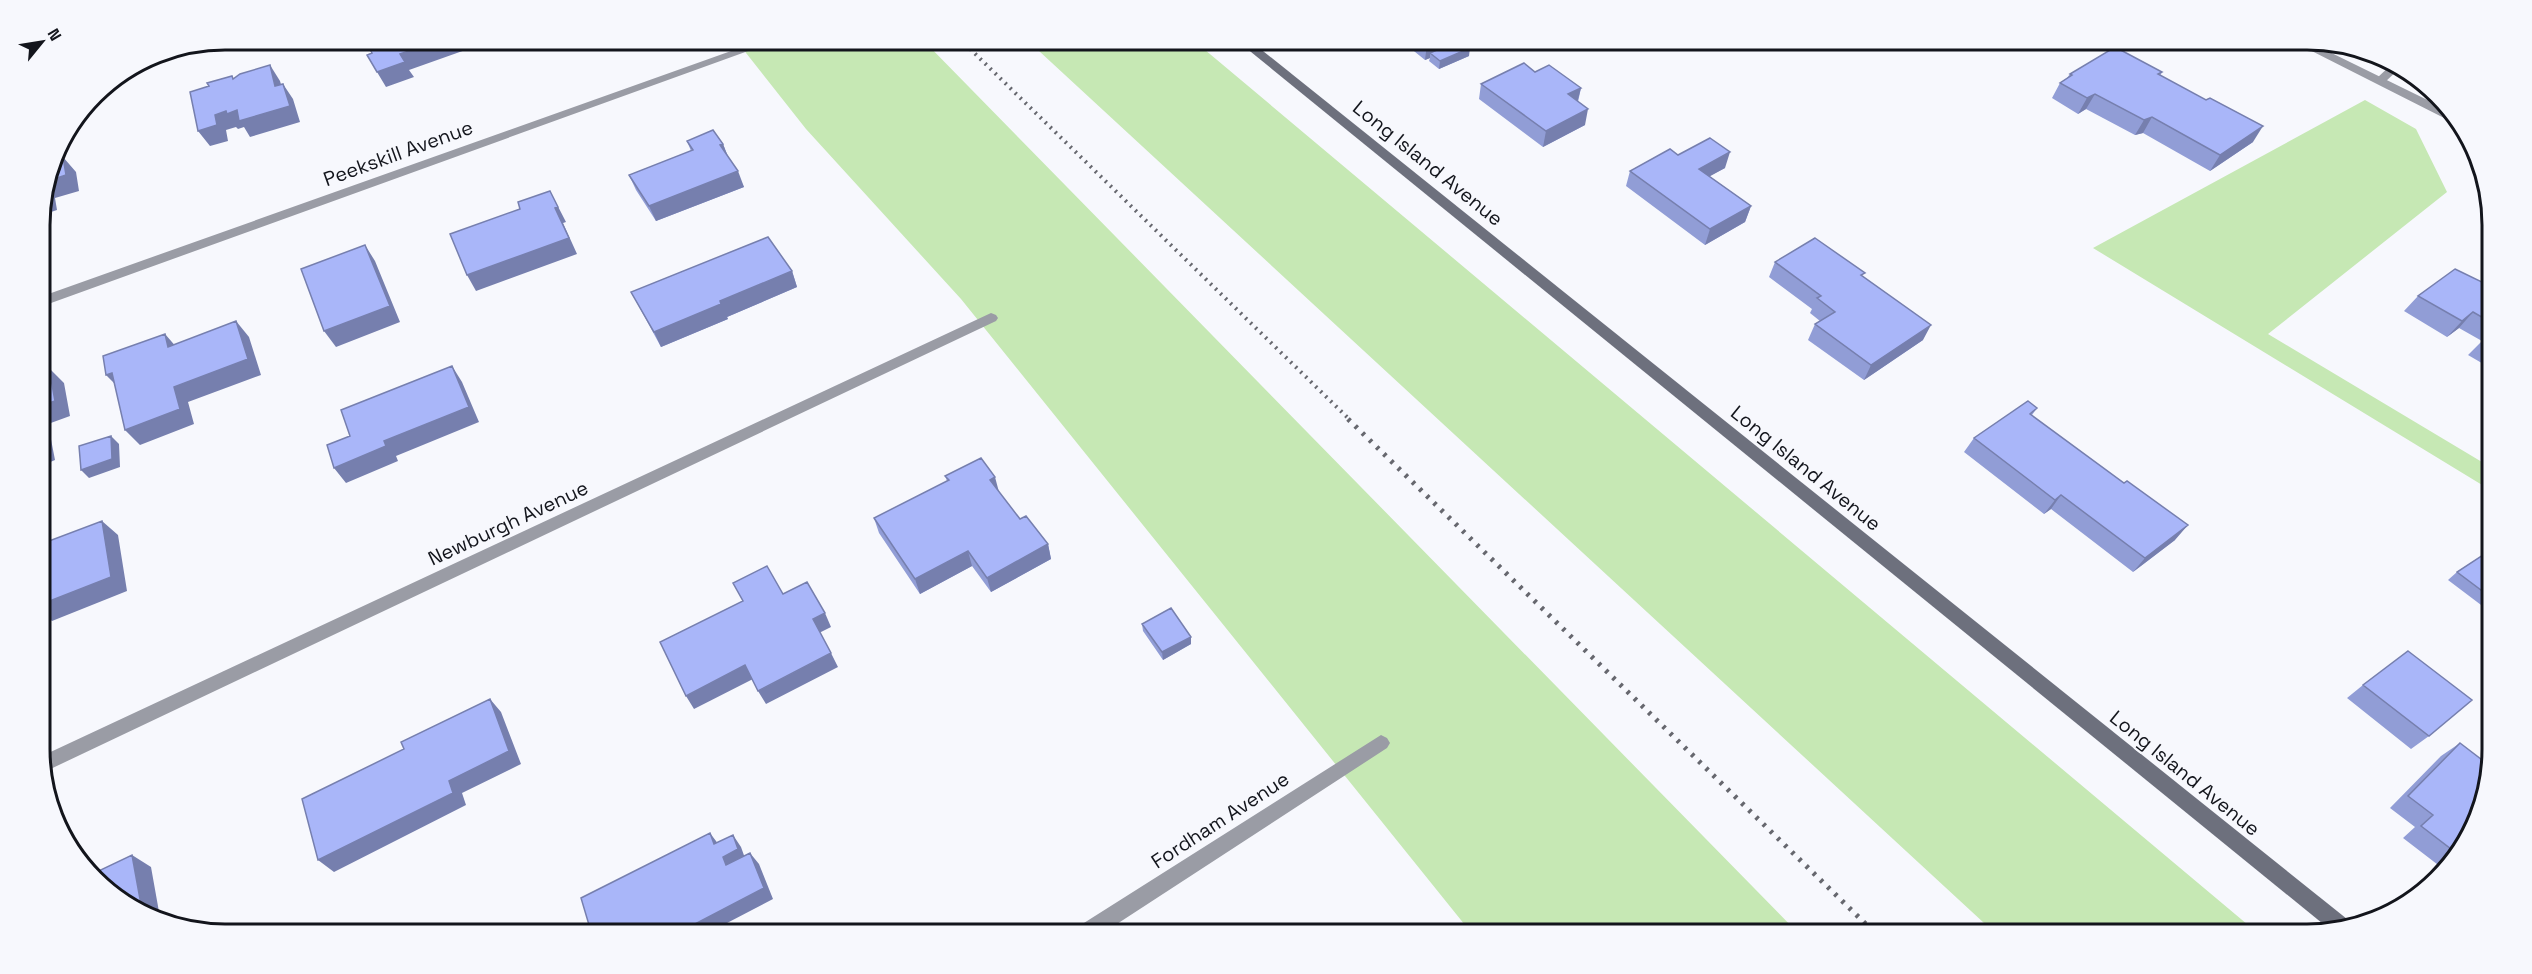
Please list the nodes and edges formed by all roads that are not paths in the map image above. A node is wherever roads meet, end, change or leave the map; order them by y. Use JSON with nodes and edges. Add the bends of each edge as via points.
{"nodes":[{"id":1,"x":745,"y":50,"type":"edge"},
{"id":2,"x":1256,"y":50,"type":"edge"},
{"id":3,"x":2317,"y":50,"type":"edge"},
{"id":4,"x":2391,"y":71,"type":"edge"},
{"id":5,"x":2380,"y":81,"type":"junction"},
{"id":6,"x":2440,"y":111,"type":"edge"},
{"id":7,"x":50,"y":298,"type":"edge"},
{"id":8,"x":991,"y":318,"type":"dead end"},
{"id":9,"x":1381,"y":743,"type":"dead end"},
{"id":10,"x":50,"y":761,"type":"edge"},
{"id":11,"x":2335,"y":922,"type":"edge"},
{"id":12,"x":1100,"y":924,"type":"edge"}],
"edges":[{"from":1,"to":7,"type":"street","name":"Peekskill Avenue"},
{"from":2,"to":11,"type":"street","name":"Long Island Avenue"},
{"from":3,"to":5,"type":"street"},
{"from":4,"to":5,"type":"street"},
{"from":5,"to":6,"type":"street"},
{"from":8,"to":10,"type":"street","name":"Newburgh Avenue"},
{"from":9,"to":12,"type":"street","name":"Fordham Avenue"}]}
